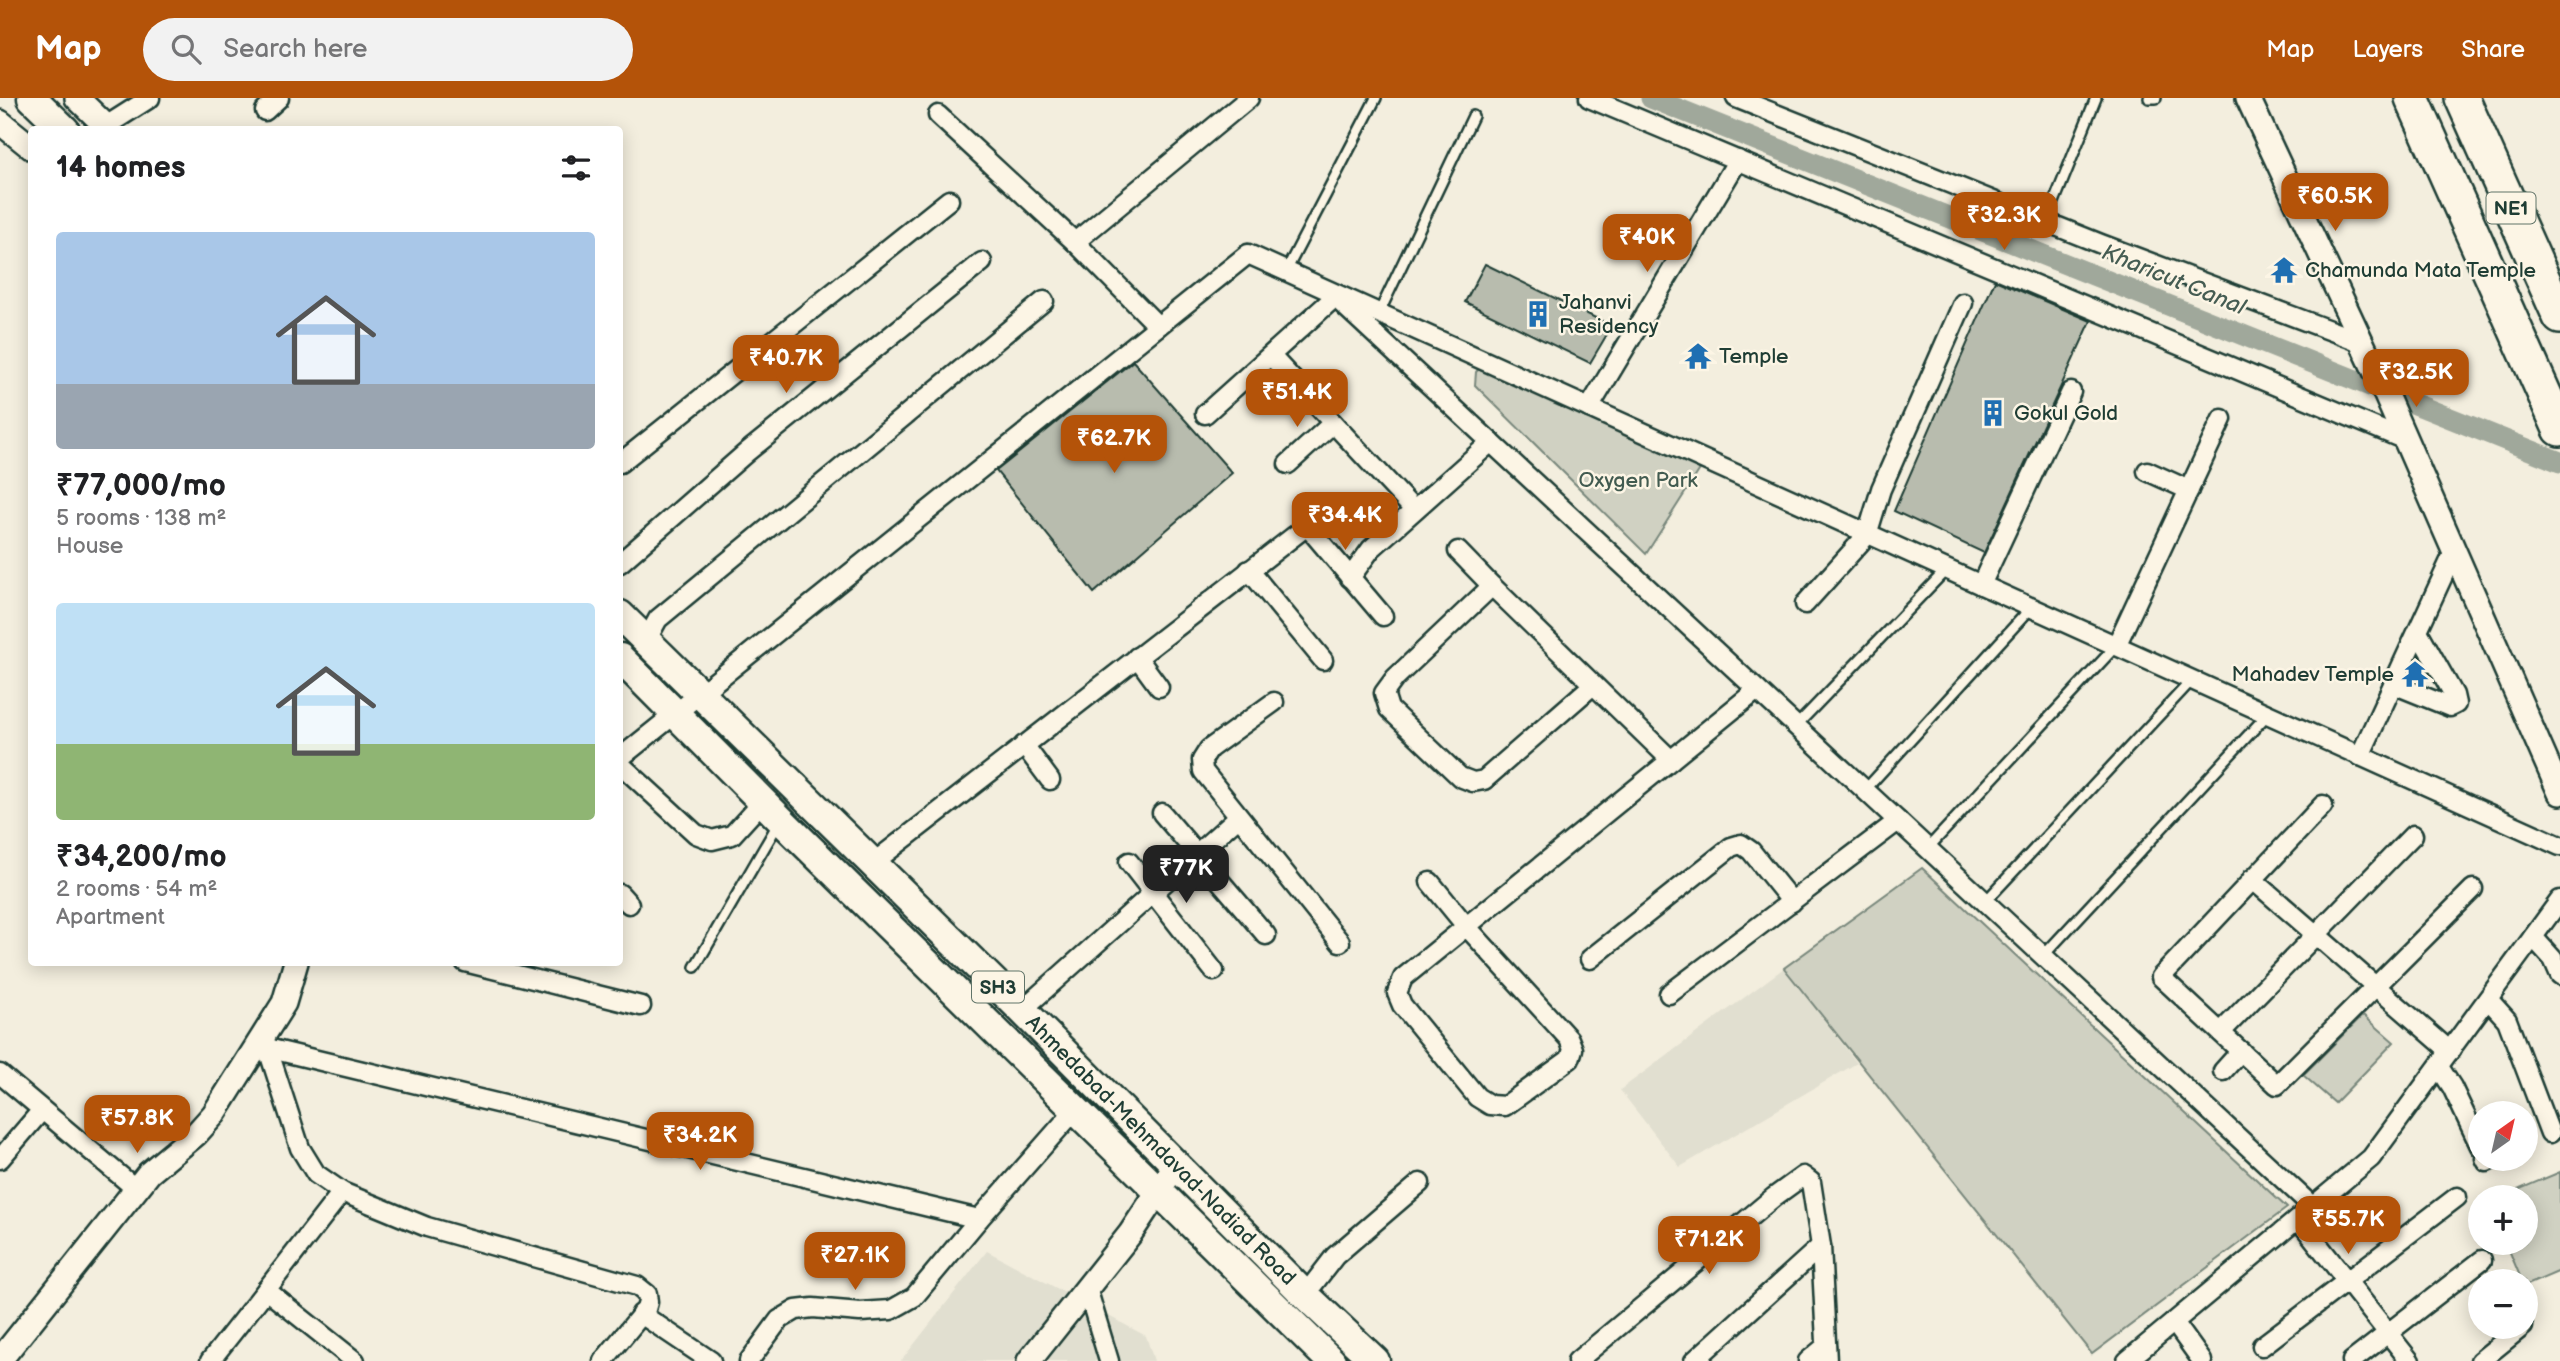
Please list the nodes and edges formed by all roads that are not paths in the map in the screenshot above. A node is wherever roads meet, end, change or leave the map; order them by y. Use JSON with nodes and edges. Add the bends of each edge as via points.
{"nodes":[{"id":1,"x":32,"y":98,"type":"edge"},
{"id":2,"x":77,"y":98,"type":"edge"},
{"id":3,"x":150,"y":98,"type":"edge"},
{"id":4,"x":279,"y":98,"type":"edge"},
{"id":5,"x":1249,"y":98,"type":"edge"},
{"id":6,"x":1376,"y":98,"type":"edge"},
{"id":7,"x":1589,"y":98,"type":"edge"},
{"id":8,"x":1736,"y":98,"type":"edge"},
{"id":9,"x":2096,"y":98,"type":"edge"},
{"id":10,"x":2150,"y":98,"type":"edge"},
{"id":11,"x":2155,"y":98,"type":"edge"},
{"id":12,"x":2248,"y":98,"type":"edge"},
{"id":13,"x":2393,"y":98,"type":"edge"},
{"id":14,"x":2412,"y":98,"type":"edge"},
{"id":15,"x":2462,"y":98,"type":"edge"},
{"id":16,"x":265,"y":111,"type":"dead end"},
{"id":17,"x":938,"y":116,"type":"dead end"},
{"id":18,"x":1474,"y":116,"type":"dead end"},
{"id":19,"x":0,"y":121,"type":"edge"},
{"id":20,"x":61,"y":126,"type":"edge"},
{"id":21,"x":106,"y":126,"type":"edge"},
{"id":22,"x":111,"y":126,"type":"edge"},
{"id":23,"x":28,"y":145,"type":"edge"},
{"id":24,"x":1738,"y":160,"type":"junction"},
{"id":25,"x":2452,"y":188,"type":"junction"},
{"id":26,"x":949,"y":200,"type":"dead end"},
{"id":27,"x":2046,"y":222,"type":"junction"},
{"id":28,"x":1075,"y":242,"type":"junction"},
{"id":29,"x":982,"y":262,"type":"dead end"},
{"id":30,"x":1286,"y":271,"type":"junction"},
{"id":31,"x":1331,"y":293,"type":"junction"},
{"id":32,"x":1044,"y":301,"type":"dead end"},
{"id":33,"x":1963,"y":303,"type":"dead end"},
{"id":34,"x":1379,"y":313,"type":"junction"},
{"id":35,"x":2560,"y":317,"type":"edge"},
{"id":36,"x":1158,"y":326,"type":"junction"},
{"id":37,"x":2361,"y":342,"type":"junction"},
{"id":38,"x":1271,"y":355,"type":"junction"},
{"id":39,"x":2071,"y":391,"type":"dead end"},
{"id":40,"x":1589,"y":408,"type":"junction"},
{"id":41,"x":1205,"y":414,"type":"dead end"},
{"id":42,"x":2222,"y":419,"type":"dead end"},
{"id":43,"x":1333,"y":423,"type":"junction"},
{"id":44,"x":2557,"y":423,"type":"edge"},
{"id":45,"x":2405,"y":440,"type":"junction"},
{"id":46,"x":1491,"y":442,"type":"junction"},
{"id":47,"x":623,"y":461,"type":"edge"},
{"id":48,"x":1288,"y":464,"type":"dead end"},
{"id":49,"x":2147,"y":471,"type":"dead end"},
{"id":50,"x":2189,"y":490,"type":"junction"},
{"id":51,"x":1414,"y":510,"type":"junction"},
{"id":52,"x":1867,"y":535,"type":"junction"},
{"id":53,"x":1458,"y":551,"type":"dead end"},
{"id":54,"x":2454,"y":552,"type":"junction"},
{"id":55,"x":623,"y":560,"type":"edge"},
{"id":56,"x":1947,"y":569,"type":"junction"},
{"id":57,"x":1250,"y":570,"type":"junction"},
{"id":58,"x":1350,"y":578,"type":"junction"},
{"id":59,"x":1981,"y":585,"type":"junction"},
{"id":60,"x":1492,"y":586,"type":"junction"},
{"id":61,"x":1805,"y":604,"type":"dead end"},
{"id":62,"x":2032,"y":607,"type":"junction"},
{"id":63,"x":1382,"y":616,"type":"dead end"},
{"id":64,"x":623,"y":618,"type":"edge"},
{"id":65,"x":2418,"y":631,"type":"junction"},
{"id":66,"x":646,"y":641,"type":"junction"},
{"id":67,"x":2116,"y":646,"type":"junction"},
{"id":68,"x":1137,"y":657,"type":"junction"},
{"id":69,"x":1323,"y":660,"type":"dead end"},
{"id":70,"x":623,"y":661,"type":"edge"},
{"id":71,"x":2192,"y":680,"type":"junction"},
{"id":72,"x":2393,"y":684,"type":"junction"},
{"id":73,"x":1593,"y":685,"type":"junction"},
{"id":74,"x":1159,"y":687,"type":"dead end"},
{"id":75,"x":1757,"y":690,"type":"junction"},
{"id":76,"x":699,"y":695,"type":"junction"},
{"id":77,"x":1274,"y":702,"type":"dead end"},
{"id":78,"x":674,"y":714,"type":"junction"},
{"id":79,"x":2268,"y":715,"type":"junction"},
{"id":80,"x":1796,"y":726,"type":"junction"},
{"id":81,"x":1024,"y":745,"type":"junction"},
{"id":82,"x":623,"y":756,"type":"edge"},
{"id":83,"x":2360,"y":757,"type":"junction"},
{"id":84,"x":1671,"y":760,"type":"junction"},
{"id":85,"x":623,"y":767,"type":"edge"},
{"id":86,"x":1050,"y":780,"type":"dead end"},
{"id":87,"x":1864,"y":790,"type":"junction"},
{"id":88,"x":2560,"y":793,"type":"edge"},
{"id":89,"x":2323,"y":805,"type":"dead end"},
{"id":90,"x":772,"y":811,"type":"junction"},
{"id":91,"x":1162,"y":813,"type":"dead end"},
{"id":92,"x":1238,"y":817,"type":"junction"},
{"id":93,"x":1898,"y":821,"type":"junction"},
{"id":94,"x":2413,"y":835,"type":"dead end"},
{"id":95,"x":2560,"y":846,"type":"edge"},
{"id":96,"x":1928,"y":848,"type":"junction"},
{"id":97,"x":1196,"y":852,"type":"junction"},
{"id":98,"x":1129,"y":862,"type":"dead end"},
{"id":99,"x":873,"y":863,"type":"junction"},
{"id":100,"x":2252,"y":879,"type":"junction"},
{"id":101,"x":1430,"y":882,"type":"dead end"},
{"id":102,"x":2473,"y":889,"type":"dead end"},
{"id":103,"x":1152,"y":892,"type":"junction"},
{"id":104,"x":2560,"y":900,"type":"edge"},
{"id":105,"x":1792,"y":902,"type":"junction"},
{"id":106,"x":1985,"y":902,"type":"junction"},
{"id":107,"x":1466,"y":926,"type":"junction"},
{"id":108,"x":2316,"y":934,"type":"junction"},
{"id":109,"x":1266,"y":935,"type":"dead end"},
{"id":110,"x":2533,"y":937,"type":"junction"},
{"id":111,"x":1340,"y":942,"type":"dead end"},
{"id":112,"x":2043,"y":956,"type":"junction"},
{"id":113,"x":1590,"y":959,"type":"dead end"},
{"id":114,"x":295,"y":966,"type":"edge"},
{"id":115,"x":481,"y":966,"type":"edge"},
{"id":116,"x":695,"y":967,"type":"dead end"},
{"id":117,"x":1214,"y":971,"type":"dead end"},
{"id":118,"x":2560,"y":975,"type":"edge"},
{"id":119,"x":2376,"y":986,"type":"junction"},
{"id":120,"x":1669,"y":994,"type":"dead end"},
{"id":121,"x":2488,"y":999,"type":"junction"},
{"id":122,"x":640,"y":1006,"type":"dead end"},
{"id":123,"x":1022,"y":1010,"type":"junction"},
{"id":124,"x":2221,"y":1032,"type":"junction"},
{"id":125,"x":265,"y":1043,"type":"junction"},
{"id":126,"x":2241,"y":1051,"type":"junction"},
{"id":127,"x":2450,"y":1051,"type":"junction"},
{"id":128,"x":2439,"y":1067,"type":"junction"},
{"id":129,"x":2223,"y":1071,"type":"dead end"},
{"id":130,"x":0,"y":1074,"type":"edge"},
{"id":131,"x":42,"y":1110,"type":"junction"},
{"id":132,"x":1076,"y":1110,"type":"junction"},
{"id":133,"x":2468,"y":1121,"type":"edge"},
{"id":134,"x":2550,"y":1133,"type":"dead end"},
{"id":135,"x":0,"y":1159,"type":"edge"},
{"id":136,"x":1175,"y":1166,"type":"junction"},
{"id":137,"x":1420,"y":1183,"type":"dead end"},
{"id":138,"x":136,"y":1189,"type":"junction"},
{"id":139,"x":1158,"y":1191,"type":"junction"},
{"id":140,"x":342,"y":1192,"type":"junction"},
{"id":141,"x":2457,"y":1196,"type":"dead end"},
{"id":142,"x":2313,"y":1207,"type":"junction"},
{"id":143,"x":979,"y":1219,"type":"junction"},
{"id":144,"x":2298,"y":1219,"type":"junction"},
{"id":145,"x":1821,"y":1246,"type":"junction"},
{"id":146,"x":2482,"y":1260,"type":"dead end"},
{"id":147,"x":2347,"y":1281,"type":"junction"},
{"id":148,"x":1087,"y":1288,"type":"junction"},
{"id":149,"x":266,"y":1290,"type":"junction"},
{"id":150,"x":1305,"y":1295,"type":"junction"},
{"id":151,"x":641,"y":1314,"type":"junction"},
{"id":152,"x":2174,"y":1322,"type":"junction"},
{"id":153,"x":2388,"y":1333,"type":"junction"},
{"id":154,"x":2508,"y":1339,"type":"edge"},
{"id":155,"x":2262,"y":1346,"type":"dead end"},
{"id":156,"x":1827,"y":1353,"type":"edge"},
{"id":157,"x":0,"y":1360,"type":"edge"},
{"id":158,"x":210,"y":1361,"type":"edge"},
{"id":159,"x":355,"y":1361,"type":"edge"},
{"id":160,"x":603,"y":1361,"type":"edge"},
{"id":161,"x":711,"y":1361,"type":"edge"},
{"id":162,"x":749,"y":1361,"type":"edge"},
{"id":163,"x":1029,"y":1361,"type":"edge"},
{"id":164,"x":1109,"y":1361,"type":"edge"},
{"id":165,"x":1331,"y":1361,"type":"edge"},
{"id":166,"x":1375,"y":1361,"type":"edge"},
{"id":167,"x":1577,"y":1361,"type":"edge"},
{"id":168,"x":1694,"y":1361,"type":"edge"},
{"id":169,"x":1808,"y":1361,"type":"edge"},
{"id":170,"x":2127,"y":1361,"type":"edge"},
{"id":171,"x":2202,"y":1361,"type":"edge"},
{"id":172,"x":2352,"y":1361,"type":"edge"},
{"id":173,"x":2410,"y":1361,"type":"edge"},
{"id":174,"x":2480,"y":1361,"type":"edge"}],
"edges":[{"from":1,"to":20,"type":"main road"},
{"from":2,"to":21,"type":"street"},
{"from":3,"to":22,"type":"street"},
{"from":4,"to":16,"type":"street"},
{"from":5,"to":28,"type":"street"},
{"from":6,"to":30,"type":"lane"},
{"from":7,"to":24,"type":"street"},
{"from":8,"to":27,"type":"street"},
{"from":9,"to":27,"type":"lane"},
{"from":10,"to":11,"type":"lane"},
{"from":12,"to":37,"type":"street"},
{"from":13,"to":25,"type":"highway","via":[[2407,127]]},
{"from":14,"to":25,"type":"highway","number":"NE1"},
{"from":15,"to":35,"type":"highway","number":"NE1"},
{"from":17,"to":28,"type":"street"},
{"from":18,"to":34,"type":"lane"},
{"from":19,"to":23,"type":"street"},
{"from":24,"to":40,"type":"street"},
{"from":24,"to":45,"type":"street"},
{"from":25,"to":44,"type":"highway","number":"NE1"},
{"from":26,"to":47,"type":"street"},
{"from":27,"to":37,"type":"street"},
{"from":28,"to":36,"type":"street"},
{"from":29,"to":55,"type":"street","via":[[747,452]]},
{"from":30,"to":31,"type":"street"},
{"from":30,"to":36,"type":"street","via":[[1248,254]]},
{"from":31,"to":34,"type":"street"},
{"from":31,"to":38,"type":"street"},
{"from":31,"to":46,"type":"street"},
{"from":32,"to":66,"type":"street","via":[[658,619]]},
{"from":33,"to":52,"type":"street","via":[[1881,489]]},
{"from":34,"to":40,"type":"street"},
{"from":36,"to":76,"type":"street"},
{"from":37,"to":45,"type":"street"},
{"from":38,"to":41,"type":"street"},
{"from":38,"to":43,"type":"street"},
{"from":39,"to":59,"type":"street"},
{"from":40,"to":52,"type":"street"},
{"from":42,"to":50,"type":"street"},
{"from":43,"to":48,"type":"street"},
{"from":43,"to":51,"type":"street"},
{"from":45,"to":54,"type":"street"},
{"from":46,"to":51,"type":"street"},
{"from":46,"to":75,"type":"street"},
{"from":49,"to":50,"type":"street"},
{"from":50,"to":67,"type":"street"},
{"from":51,"to":58,"type":"street","via":[[1371,549]]},
{"from":52,"to":56,"type":"street"},
{"from":52,"to":61,"type":"street"},
{"from":53,"to":60,"type":"street"},
{"from":54,"to":65,"type":"street"},
{"from":54,"to":88,"type":"street"},
{"from":56,"to":59,"type":"street"},
{"from":56,"to":80,"type":"lane"},
{"from":57,"to":58,"type":"street","via":[[1307,526]]},
{"from":57,"to":68,"type":"street"},
{"from":57,"to":69,"type":"street"},
{"from":58,"to":63,"type":"street"},
{"from":59,"to":62,"type":"street"},
{"from":60,"to":73,"type":"street"},
{"from":60,"to":73,"type":"street","via":[[1395,678],[1384,693],[1389,709],[1460,777],[1473,782],[1484,780]]},
{"from":62,"to":67,"type":"street"},
{"from":62,"to":87,"type":"lane"},
{"from":64,"to":66,"type":"main road","name":"Ahmedabad-Mehmdavad-Nadiad Road","number":"SH3"},
{"from":65,"to":72,"type":"street"},
{"from":65,"to":72,"type":"street","via":[[2456,704],[2449,707]]},
{"from":66,"to":76,"type":"main road","name":"Ahmedabad-Mehmdavad-Nadiad Road","number":"SH3"},
{"from":67,"to":71,"type":"street"},
{"from":67,"to":96,"type":"lane"},
{"from":68,"to":74,"type":"street"},
{"from":68,"to":81,"type":"street"},
{"from":70,"to":78,"type":"main road"},
{"from":71,"to":79,"type":"street"},
{"from":71,"to":106,"type":"lane"},
{"from":72,"to":83,"type":"street"},
{"from":73,"to":84,"type":"street"},
{"from":75,"to":80,"type":"street"},
{"from":75,"to":84,"type":"street"},
{"from":76,"to":78,"type":"street"},
{"from":76,"to":99,"type":"main road","name":"Ahmedabad-Mehmdavad-Nadiad Road","number":"SH3"},
{"from":77,"to":92,"type":"street","via":[[1202,760],[1203,771]]},
{"from":78,"to":82,"type":"street"},
{"from":78,"to":90,"type":"main road"},
{"from":79,"to":83,"type":"street"},
{"from":79,"to":112,"type":"lane"},
{"from":80,"to":87,"type":"street"},
{"from":81,"to":86,"type":"street"},
{"from":81,"to":99,"type":"street"},
{"from":83,"to":95,"type":"street"},
{"from":84,"to":107,"type":"street"},
{"from":85,"to":90,"type":"street","via":[[696,834],[712,840],[732,835]]},
{"from":87,"to":93,"type":"street"},
{"from":89,"to":100,"type":"street"},
{"from":90,"to":116,"type":"lane"},
{"from":90,"to":132,"type":"main road"},
{"from":91,"to":97,"type":"street"},
{"from":92,"to":97,"type":"street"},
{"from":92,"to":111,"type":"street"},
{"from":93,"to":96,"type":"street"},
{"from":93,"to":105,"type":"street"},
{"from":94,"to":108,"type":"street"},
{"from":96,"to":106,"type":"street"},
{"from":97,"to":103,"type":"street"},
{"from":97,"to":109,"type":"street"},
{"from":98,"to":103,"type":"street"},
{"from":99,"to":123,"type":"main road","name":"Ahmedabad-Mehmdavad-Nadiad Road","number":"SH3"},
{"from":100,"to":108,"type":"street"},
{"from":100,"to":124,"type":"street","via":[[2161,976]]},
{"from":101,"to":107,"type":"street"},
{"from":102,"to":119,"type":"street"},
{"from":103,"to":117,"type":"street"},
{"from":103,"to":123,"type":"street"},
{"from":104,"to":110,"type":"street"},
{"from":105,"to":113,"type":"street","via":[[1741,844],[1731,847]]},
{"from":105,"to":120,"type":"street"},
{"from":106,"to":112,"type":"street"},
{"from":107,"to":107,"type":"street","via":[[1403,978],[1397,993],[1477,1097],[1490,1105],[1505,1106],[1570,1059],[1573,1049],[1569,1039]]},
{"from":108,"to":119,"type":"street"},
{"from":108,"to":124,"type":"street"},
{"from":110,"to":118,"type":"street","via":[[2553,959]]},
{"from":110,"to":121,"type":"street"},
{"from":112,"to":142,"type":"street"},
{"from":114,"to":125,"type":"street"},
{"from":115,"to":122,"type":"street"},
{"from":119,"to":126,"type":"street","via":[[2277,1085]]},
{"from":119,"to":127,"type":"street"},
{"from":121,"to":127,"type":"street"},
{"from":121,"to":134,"type":"street","via":[[2507,1020]]},
{"from":123,"to":136,"type":"main road","name":"Ahmedabad-Mehmdavad-Nadiad Road","number":"SH3"},
{"from":124,"to":126,"type":"street"},
{"from":125,"to":138,"type":"street","via":[[214,1114]]},
{"from":125,"to":140,"type":"street","via":[[300,1148],[316,1174]]},
{"from":125,"to":143,"type":"street"},
{"from":126,"to":129,"type":"street"},
{"from":127,"to":128,"type":"street"},
{"from":128,"to":133,"type":"street"},
{"from":128,"to":142,"type":"street","via":[[2371,1158]]},
{"from":130,"to":131,"type":"street"},
{"from":131,"to":135,"type":"street"},
{"from":131,"to":138,"type":"street"},
{"from":132,"to":139,"type":"main road"},
{"from":132,"to":143,"type":"street"},
{"from":136,"to":139,"type":"street"},
{"from":136,"to":150,"type":"main road","name":"Ahmedabad-Mehmdavad-Nadiad Road","number":"SH3"},
{"from":137,"to":150,"type":"street","via":[[1335,1256]]},
{"from":138,"to":157,"type":"street"},
{"from":139,"to":148,"type":"street"},
{"from":139,"to":165,"type":"main road"},
{"from":140,"to":149,"type":"street"},
{"from":140,"to":151,"type":"street","via":[[427,1227],[637,1286],[647,1294]]},
{"from":141,"to":147,"type":"street"},
{"from":142,"to":144,"type":"street"},
{"from":143,"to":162,"type":"street","via":[[914,1297],[891,1310],[796,1310],[779,1320]]},
{"from":144,"to":147,"type":"street"},
{"from":144,"to":152,"type":"street"},
{"from":145,"to":156,"type":"street"},
{"from":145,"to":167,"type":"street","via":[[1811,1182],[1803,1177]]},
{"from":145,"to":168,"type":"street"},
{"from":146,"to":153,"type":"street"},
{"from":147,"to":153,"type":"street"},
{"from":147,"to":155,"type":"street"},
{"from":148,"to":163,"type":"street"},
{"from":148,"to":164,"type":"street"},
{"from":149,"to":158,"type":"street"},
{"from":149,"to":159,"type":"street"},
{"from":150,"to":166,"type":"main road","name":"Ahmedabad-Mehmdavad-Nadiad Road","number":"SH3"},
{"from":151,"to":160,"type":"street"},
{"from":151,"to":161,"type":"street"},
{"from":152,"to":170,"type":"street"},
{"from":152,"to":171,"type":"street"},
{"from":153,"to":172,"type":"street"},
{"from":153,"to":173,"type":"street"},
{"from":154,"to":174,"type":"street"},
{"from":156,"to":169,"type":"street"}]}
